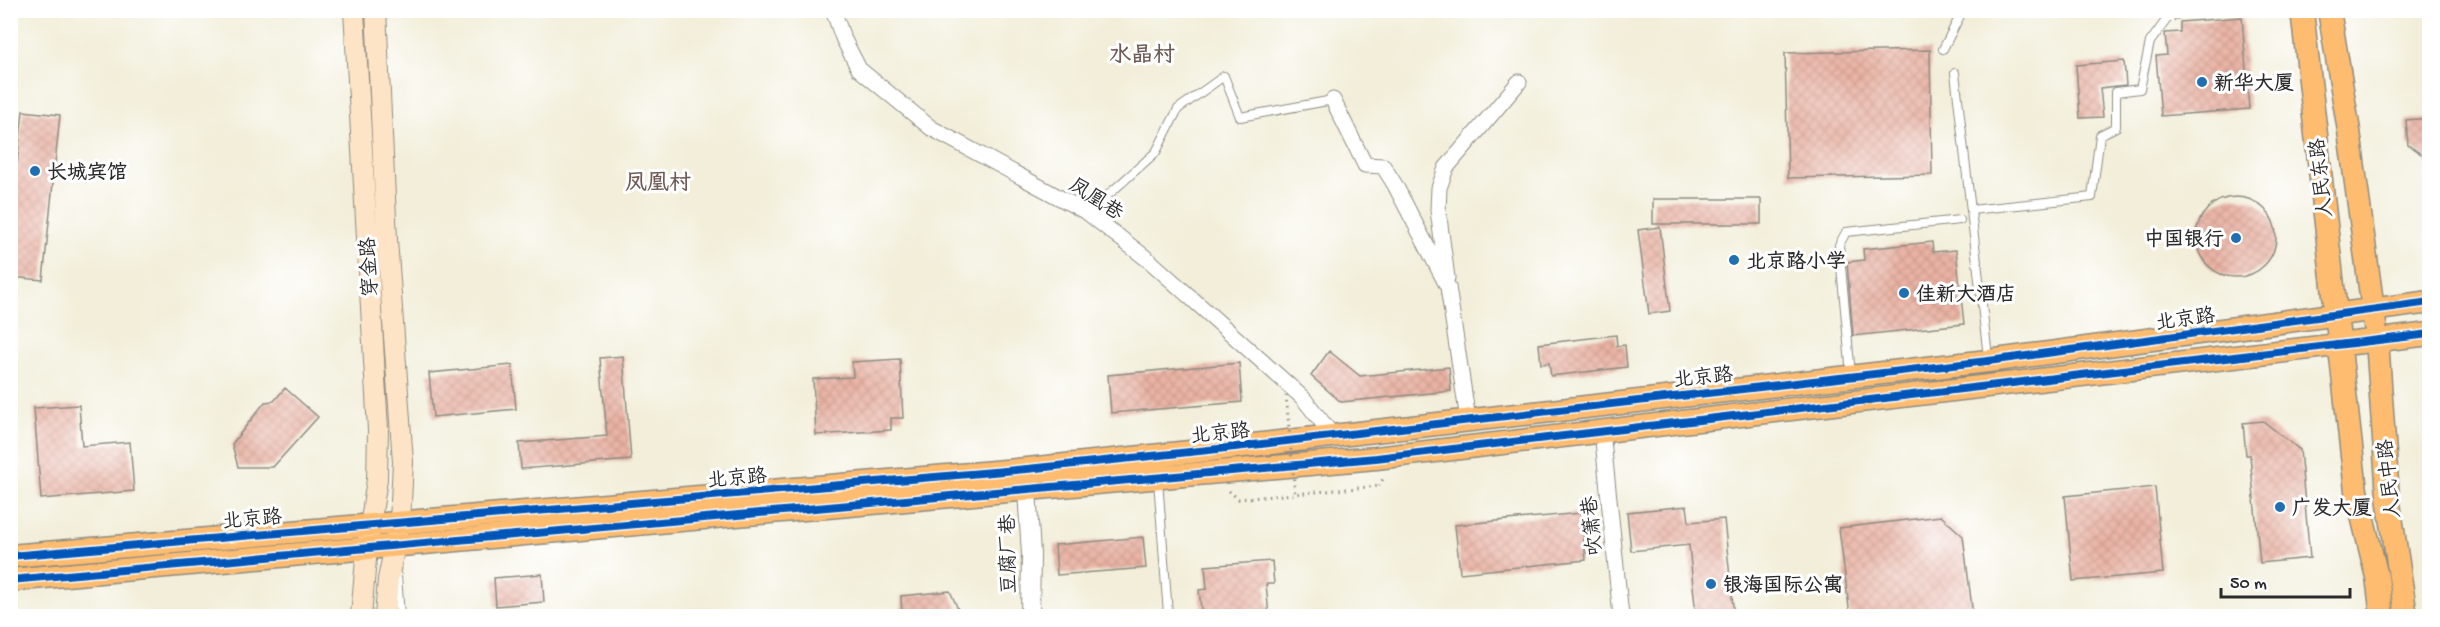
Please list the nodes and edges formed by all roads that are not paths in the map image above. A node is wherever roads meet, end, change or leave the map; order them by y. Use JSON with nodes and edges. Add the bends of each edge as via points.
{"nodes":[{"id":1,"x":354,"y":10,"type":"edge"},
{"id":2,"x":376,"y":10,"type":"edge"},
{"id":3,"x":833,"y":10,"type":"edge"},
{"id":4,"x":1963,"y":10,"type":"edge"},
{"id":5,"x":2187,"y":10,"type":"edge"},
{"id":6,"x":2302,"y":10,"type":"edge"},
{"id":7,"x":2329,"y":10,"type":"edge"},
{"id":8,"x":1943,"y":49,"type":"dead end"},
{"id":9,"x":1955,"y":73,"type":"dead end"},
{"id":10,"x":1519,"y":82,"type":"dead end"},
{"id":11,"x":1334,"y":100,"type":"joint"},
{"id":12,"x":1971,"y":210,"type":"junction"},
{"id":13,"x":1088,"y":213,"type":"junction"},
{"id":14,"x":1960,"y":220,"type":"dead end"},
{"id":15,"x":1448,"y":287,"type":"junction"},
{"id":16,"x":2430,"y":302,"type":"edge"},
{"id":17,"x":2373,"y":309,"type":"junction"},
{"id":18,"x":2335,"y":314,"type":"junction"},
{"id":19,"x":2430,"y":334,"type":"edge"},
{"id":20,"x":2377,"y":340,"type":"junction"},
{"id":21,"x":2339,"y":345,"type":"junction"},
{"id":22,"x":1988,"y":361,"type":"junction"},
{"id":23,"x":1851,"y":376,"type":"junction"},
{"id":24,"x":1468,"y":420,"type":"junction"},
{"id":25,"x":1602,"y":431,"type":"junction"},
{"id":26,"x":1334,"y":437,"type":"junction"},
{"id":27,"x":1158,"y":478,"type":"junction"},
{"id":28,"x":1027,"y":490,"type":"junction"},
{"id":29,"x":400,"y":522,"type":"junction"},
{"id":30,"x":372,"y":524,"type":"junction"},
{"id":31,"x":394,"y":546,"type":"junction"},
{"id":32,"x":367,"y":548,"type":"junction"},
{"id":33,"x":10,"y":556,"type":"edge"},
{"id":34,"x":10,"y":580,"type":"edge"},
{"id":35,"x":1168,"y":614,"type":"dead end"},
{"id":36,"x":361,"y":616,"type":"edge"},
{"id":37,"x":385,"y":616,"type":"edge"},
{"id":38,"x":400,"y":616,"type":"edge"},
{"id":39,"x":1030,"y":616,"type":"edge"},
{"id":40,"x":1621,"y":616,"type":"edge"},
{"id":41,"x":2382,"y":616,"type":"edge"},
{"id":42,"x":2406,"y":616,"type":"edge"}],
"edges":[{"from":1,"to":30,"type":"main road","name":"穿金路","via":[[378,430]]},
{"from":2,"to":29,"type":"main road","name":"穿金路","via":[[403,462]]},
{"from":3,"to":13,"type":"street","name":"凤凰巷","via":[[859,69],[930,128]]},
{"from":4,"to":8,"type":"lane"},
{"from":5,"to":12,"type":"lane","via":[[2167,19],[2150,42],[2140,89],[2116,92],[2116,127],[2100,135],[2092,197]]},
{"from":6,"to":18,"type":"main road","name":"人民东路"},
{"from":7,"to":17,"type":"main road","name":"人民东路"},
{"from":9,"to":12,"type":"lane"},
{"from":10,"to":15,"type":"street","via":[[1446,168],[1439,188]]},
{"from":11,"to":13,"type":"lane","via":[[1240,117],[1224,76],[1178,109],[1156,152]]},
{"from":11,"to":15,"type":"street","via":[[1365,165],[1383,166],[1395,185]]},
{"from":12,"to":22,"type":"lane"},
{"from":13,"to":26,"type":"street","name":"凤凰巷","via":[[1151,262],[1304,398]]},
{"from":14,"to":23,"type":"lane","via":[[1846,232],[1839,245]]},
{"from":15,"to":24,"type":"street"},
{"from":16,"to":17,"type":"main road","name":"北京路"},
{"from":17,"to":18,"type":"main road","name":"北京路"},
{"from":17,"to":20,"type":"main road","name":"人民东路"},
{"from":18,"to":21,"type":"main road","name":"人民东路"},
{"from":18,"to":22,"type":"main road","name":"北京路"},
{"from":19,"to":20,"type":"main road","name":"北京路"},
{"from":20,"to":21,"type":"main road","name":"北京路"},
{"from":20,"to":42,"type":"main road","name":"人民中路","via":[[2388,497]]},
{"from":21,"to":25,"type":"main road","name":"北京路"},
{"from":21,"to":41,"type":"main road","name":"人民中路","via":[[2356,491],[2377,577]]},
{"from":22,"to":23,"type":"main road","name":"北京路"},
{"from":23,"to":24,"type":"main road","name":"北京路"},
{"from":24,"to":26,"type":"main road","name":"北京路"},
{"from":25,"to":27,"type":"main road","name":"北京路","via":[[1376,458]]},
{"from":25,"to":40,"type":"street","name":"吹箫巷"},
{"from":26,"to":29,"type":"main road","name":"北京路","via":[[1027,469]]},
{"from":27,"to":28,"type":"main road","name":"北京路"},
{"from":27,"to":35,"type":"lane"},
{"from":28,"to":31,"type":"main road","name":"北京路"},
{"from":28,"to":39,"type":"street","name":"豆腐厂巷"},
{"from":29,"to":30,"type":"main road","name":"北京路"},
{"from":29,"to":31,"type":"main road","name":"穿金路"},
{"from":30,"to":32,"type":"main road","name":"穿金路"},
{"from":30,"to":33,"type":"main road","name":"北京路"},
{"from":31,"to":32,"type":"main road","name":"北京路"},
{"from":31,"to":37,"type":"main road","name":"穿金路"},
{"from":31,"to":38,"type":"lane"},
{"from":32,"to":34,"type":"main road","name":"北京路"},
{"from":32,"to":36,"type":"main road","name":"穿金路"}]}
